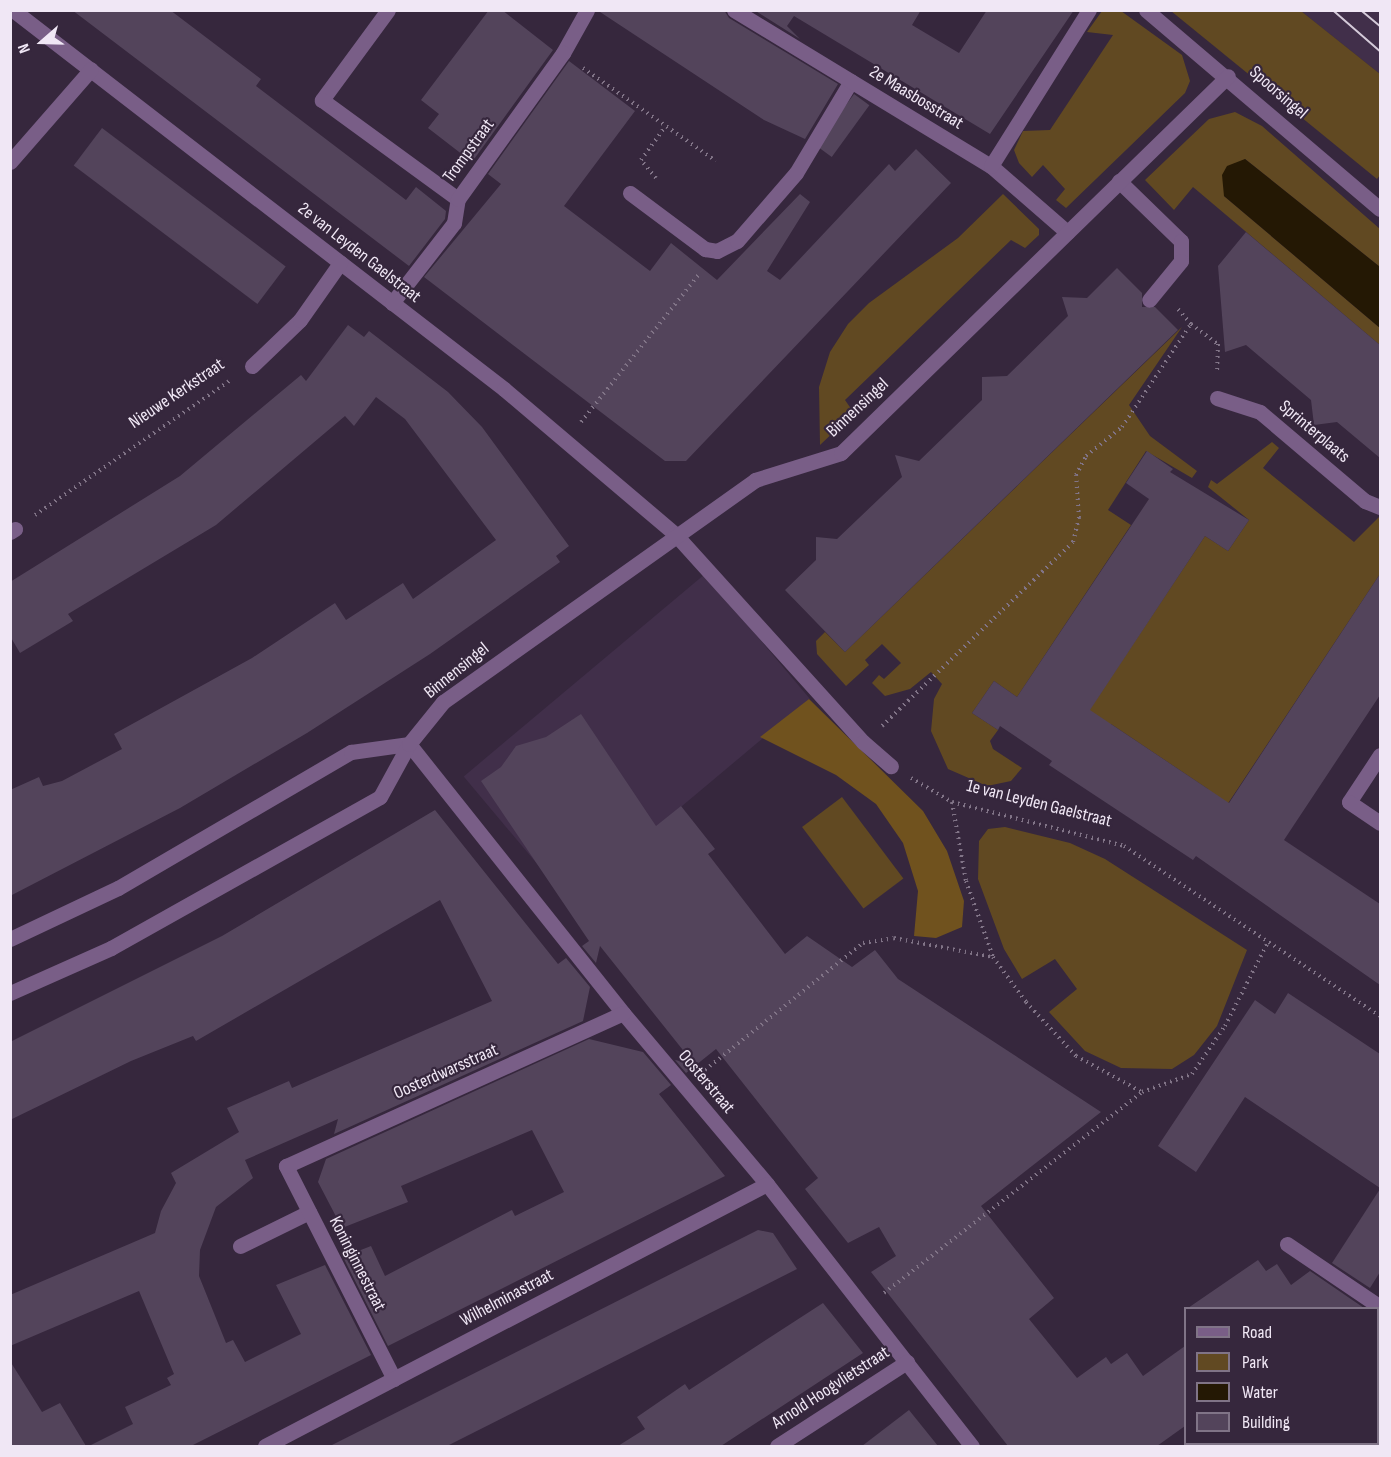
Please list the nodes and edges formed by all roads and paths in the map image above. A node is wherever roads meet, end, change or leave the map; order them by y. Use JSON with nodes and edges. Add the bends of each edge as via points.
{"nodes":[{"id":1,"x":13,"y":10,"type":"edge"},
{"id":2,"x":388,"y":10,"type":"edge"},
{"id":3,"x":587,"y":10,"type":"edge"},
{"id":4,"x":734,"y":10,"type":"edge"},
{"id":5,"x":1089,"y":10,"type":"edge"},
{"id":6,"x":1146,"y":10,"type":"edge"},
{"id":7,"x":563,"y":53,"type":"junction"},
{"id":8,"x":91,"y":69,"type":"junction"},
{"id":9,"x":1228,"y":76,"type":"junction"},
{"id":10,"x":851,"y":81,"type":"junction"},
{"id":11,"x":664,"y":128,"type":"junction"},
{"id":12,"x":716,"y":161,"type":"dead end"},
{"id":13,"x":10,"y":162,"type":"edge"},
{"id":14,"x":990,"y":166,"type":"junction"},
{"id":15,"x":1119,"y":182,"type":"junction"},
{"id":16,"x":661,"y":188,"type":"dead end"},
{"id":17,"x":630,"y":193,"type":"dead end"},
{"id":18,"x":458,"y":200,"type":"junction"},
{"id":19,"x":1380,"y":209,"type":"edge"},
{"id":20,"x":1067,"y":232,"type":"junction"},
{"id":21,"x":717,"y":251,"type":"junction"},
{"id":22,"x":340,"y":263,"type":"junction"},
{"id":23,"x":1154,"y":296,"type":"joint"},
{"id":24,"x":392,"y":303,"type":"junction"},
{"id":25,"x":1191,"y":324,"type":"junction"},
{"id":26,"x":252,"y":366,"type":"joint"},
{"id":27,"x":1217,"y":398,"type":"joint"},
{"id":28,"x":563,"y":439,"type":"junction"},
{"id":29,"x":1380,"y":507,"type":"edge"},
{"id":30,"x":13,"y":530,"type":"edge"},
{"id":31,"x":675,"y":534,"type":"junction"},
{"id":32,"x":863,"y":742,"type":"junction"},
{"id":33,"x":409,"y":744,"type":"junction"},
{"id":34,"x":1380,"y":755,"type":"edge"},
{"id":35,"x":891,"y":766,"type":"joint"},
{"id":36,"x":952,"y":802,"type":"junction"},
{"id":37,"x":1380,"y":823,"type":"edge"},
{"id":38,"x":10,"y":939,"type":"edge"},
{"id":39,"x":1268,"y":942,"type":"junction"},
{"id":40,"x":993,"y":957,"type":"junction"},
{"id":41,"x":10,"y":993,"type":"edge"},
{"id":42,"x":623,"y":1013,"type":"junction"},
{"id":43,"x":1380,"y":1016,"type":"edge"},
{"id":44,"x":685,"y":1086,"type":"junction"},
{"id":45,"x":1142,"y":1092,"type":"junction"},
{"id":46,"x":286,"y":1166,"type":"joint"},
{"id":47,"x":767,"y":1184,"type":"junction"},
{"id":48,"x":309,"y":1212,"type":"junction"},
{"id":49,"x":1287,"y":1244,"type":"dead end"},
{"id":50,"x":240,"y":1246,"type":"dead end"},
{"id":51,"x":1380,"y":1307,"type":"edge"},
{"id":52,"x":864,"y":1308,"type":"junction"},
{"id":53,"x":907,"y":1362,"type":"junction"},
{"id":54,"x":394,"y":1379,"type":"junction"},
{"id":55,"x":265,"y":1446,"type":"edge"},
{"id":56,"x":777,"y":1446,"type":"edge"},
{"id":57,"x":972,"y":1446,"type":"edge"}],
"edges":[{"from":1,"to":8,"type":"street","name":"2e van Leyden Gaelstraat"},
{"from":2,"to":18,"type":"street","via":[[322,100]]},
{"from":3,"to":7,"type":"street","name":"Trompstraat"},
{"from":4,"to":10,"type":"street","name":"2e Maasbosstraat"},
{"from":5,"to":14,"type":"street"},
{"from":6,"to":9,"type":"street","name":"Spoorsingel"},
{"from":7,"to":11,"type":"path"},
{"from":7,"to":18,"type":"street","name":"Trompstraat"},
{"from":8,"to":13,"type":"street"},
{"from":8,"to":22,"type":"street","name":"2e van Leyden Gaelstraat"},
{"from":9,"to":15,"type":"street","name":"Binnensingel"},
{"from":9,"to":19,"type":"street","name":"Spoorsingel"},
{"from":10,"to":14,"type":"street","name":"2e Maasbosstraat"},
{"from":10,"to":21,"type":"street","via":[[796,173],[737,241]]},
{"from":11,"to":12,"type":"path"},
{"from":11,"to":16,"type":"path","via":[[641,160],[651,166]]},
{"from":14,"to":20,"type":"street","name":"2e Maasbosstraat"},
{"from":15,"to":20,"type":"street","name":"Binnensingel"},
{"from":15,"to":23,"type":"street","via":[[1181,240],[1181,261]]},
{"from":17,"to":21,"type":"street","via":[[705,249]]},
{"from":18,"to":24,"type":"street","name":"Trompstraat","via":[[454,223]]},
{"from":20,"to":31,"type":"street","name":"Binnensingel","via":[[841,453],[755,480]]},
{"from":21,"to":28,"type":"path","via":[[595,409]]},
{"from":22,"to":24,"type":"street","name":"2e van Leyden Gaelstraat"},
{"from":22,"to":26,"type":"street","name":"Nieuwe Kerkstraat","via":[[300,320]]},
{"from":23,"to":25,"type":"path"},
{"from":24,"to":28,"type":"street","name":"2e van Leyden Gaelstraat"},
{"from":25,"to":27,"type":"path","via":[[1218,344]]},
{"from":25,"to":32,"type":"path","via":[[1122,427],[1086,456],[1076,475],[1079,518],[1073,542],[937,678]]},
{"from":26,"to":30,"type":"path","name":"Nieuwe Kerkstraat"},
{"from":27,"to":29,"type":"street","name":"Sprinterplaats","via":[[1260,412],[1365,501]]},
{"from":28,"to":31,"type":"street","name":"2e van Leyden Gaelstraat"},
{"from":31,"to":32,"type":"street"},
{"from":31,"to":33,"type":"street","name":"Binnensingel","via":[[443,702]]},
{"from":32,"to":35,"type":"street"},
{"from":33,"to":38,"type":"street","via":[[351,752],[118,888]]},
{"from":33,"to":41,"type":"street","name":"Binnensingel","via":[[380,796],[111,948]]},
{"from":33,"to":42,"type":"street","name":"Oosterstraat"},
{"from":34,"to":37,"type":"street","via":[[1349,802]]},
{"from":35,"to":36,"type":"path","name":"1e van Leyden Gaelstraat"},
{"from":36,"to":39,"type":"path","name":"1e van Leyden Gaelstraat","via":[[1124,846]]},
{"from":36,"to":40,"type":"path","via":[[966,881]]},
{"from":39,"to":43,"type":"path","name":"1e van Leyden Gaelstraat"},
{"from":39,"to":45,"type":"path","via":[[1225,1026],[1192,1074]]},
{"from":40,"to":44,"type":"path","via":[[894,938],[863,943]]},
{"from":40,"to":45,"type":"path","via":[[1026,1002],[1076,1056]]},
{"from":42,"to":44,"type":"street","name":"Oosterstraat"},
{"from":42,"to":46,"type":"street","name":"Oosterdwarsstraat"},
{"from":44,"to":47,"type":"street","name":"Oosterstraat"},
{"from":45,"to":52,"type":"path"},
{"from":46,"to":48,"type":"street","name":"Koninginnestraat"},
{"from":47,"to":52,"type":"street","name":"Oosterstraat"},
{"from":47,"to":54,"type":"street","name":"Wilhelminastraat"},
{"from":48,"to":50,"type":"street"},
{"from":48,"to":54,"type":"street","name":"Koninginnestraat"},
{"from":49,"to":51,"type":"street"},
{"from":52,"to":53,"type":"street","name":"Oosterstraat"},
{"from":53,"to":56,"type":"street","name":"Arnold Hoogvlietstraat"},
{"from":53,"to":57,"type":"street","name":"Oosterstraat"},
{"from":54,"to":55,"type":"street","name":"Wilhelminastraat"}]}
